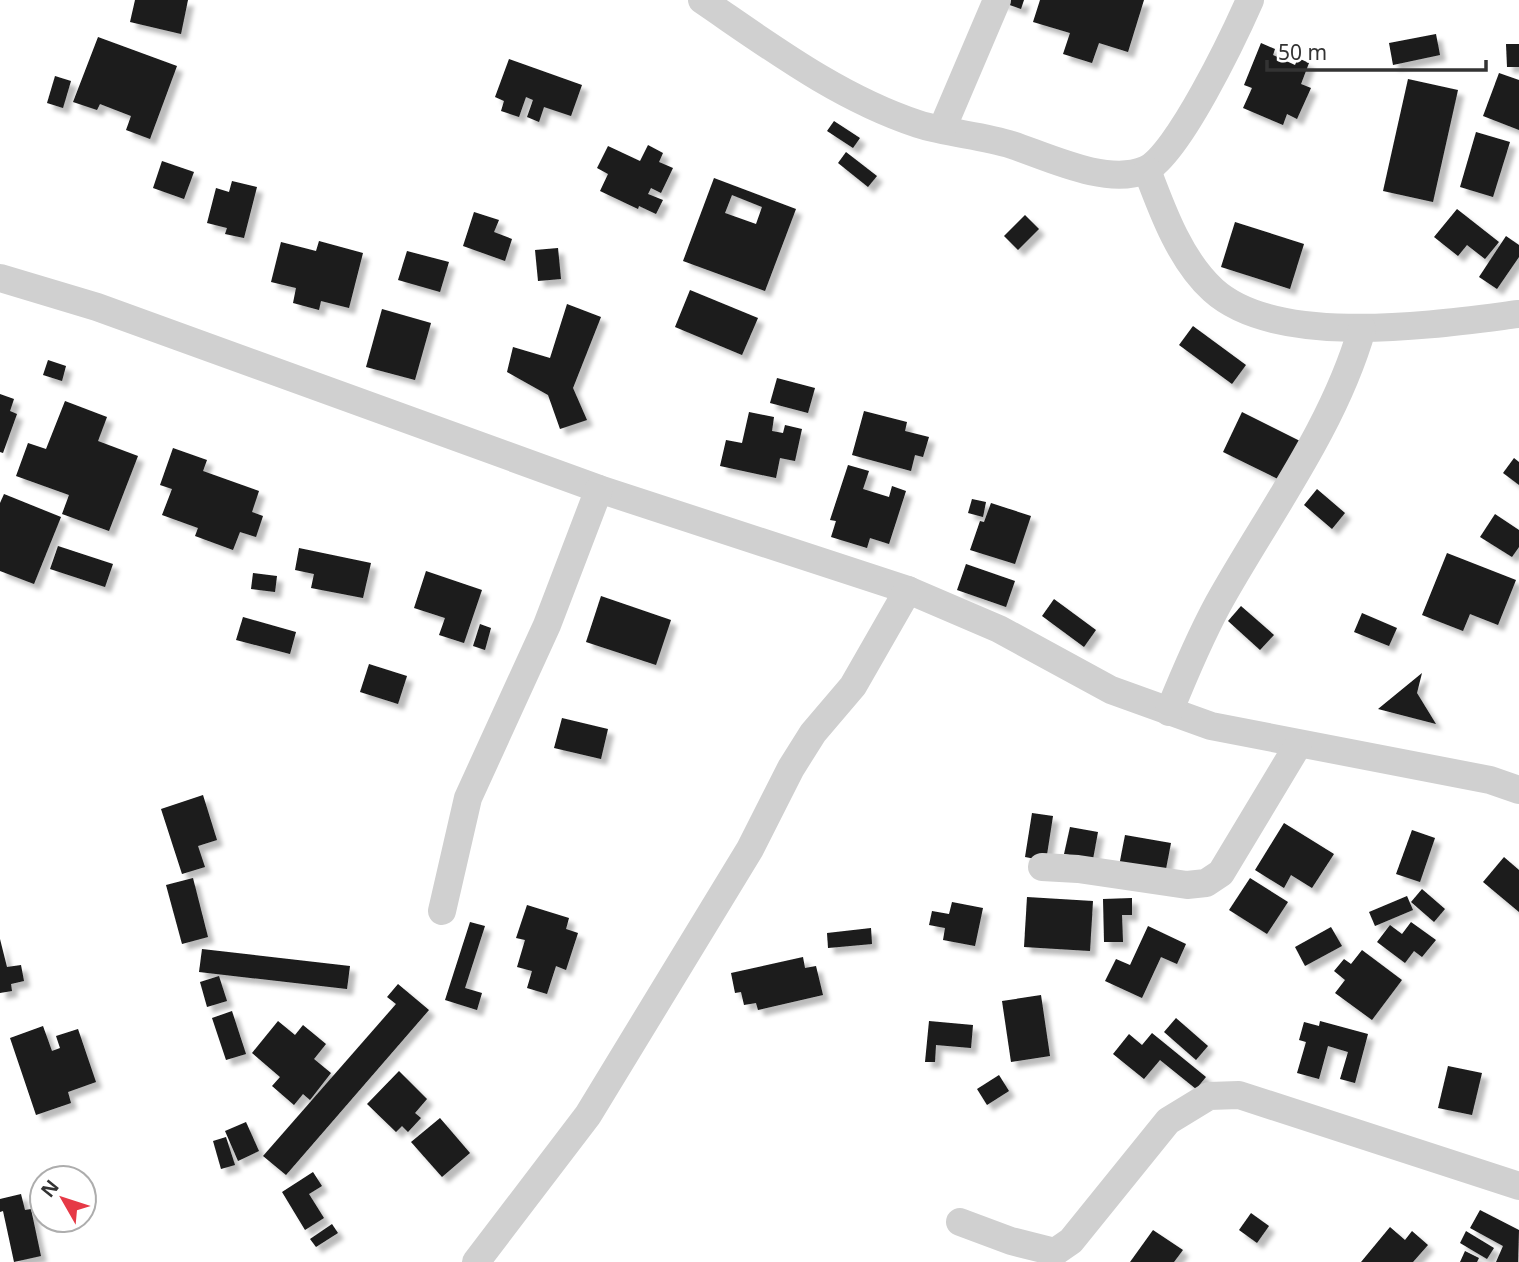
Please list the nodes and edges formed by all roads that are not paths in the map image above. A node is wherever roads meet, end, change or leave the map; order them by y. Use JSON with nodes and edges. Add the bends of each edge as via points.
{"nodes":[{"id":1,"x":702,"y":0,"type":"edge"},
{"id":2,"x":997,"y":0,"type":"edge"},
{"id":3,"x":1250,"y":0,"type":"edge"},
{"id":4,"x":942,"y":129,"type":"junction"},
{"id":5,"x":1147,"y":170,"type":"junction"},
{"id":6,"x":0,"y":278,"type":"edge"},
{"id":7,"x":1519,"y":314,"type":"edge"},
{"id":8,"x":1363,"y":329,"type":"junction"},
{"id":9,"x":599,"y":489,"type":"junction"},
{"id":10,"x":908,"y":590,"type":"junction"},
{"id":11,"x":1169,"y":712,"type":"junction"},
{"id":12,"x":1297,"y":745,"type":"junction"},
{"id":13,"x":1519,"y":790,"type":"edge"},
{"id":14,"x":1042,"y":867,"type":"dead end"},
{"id":15,"x":442,"y":911,"type":"dead end"},
{"id":16,"x":1519,"y":1186,"type":"edge"},
{"id":17,"x":960,"y":1222,"type":"dead end"},
{"id":18,"x":476,"y":1262,"type":"edge"}],
"edges":[{"from":1,"to":4,"type":"street","via":[[782,55],[866,104]]},
{"from":2,"to":4,"type":"street"},
{"from":3,"to":5,"type":"street","via":[[1195,108],[1168,149]]},
{"from":4,"to":5,"type":"street","via":[[1010,144],[1100,173],[1129,175]]},
{"from":5,"to":8,"type":"street","via":[[1169,230],[1213,290],[1240,309],[1265,317],[1308,326]]},
{"from":6,"to":9,"type":"street","via":[[97,307]]},
{"from":7,"to":8,"type":"street"},
{"from":8,"to":11,"type":"street","via":[[1337,398],[1219,603]]},
{"from":9,"to":10,"type":"street"},
{"from":9,"to":15,"type":"street","via":[[547,625],[468,798]]},
{"from":10,"to":11,"type":"street","via":[[999,629],[1111,690]]},
{"from":10,"to":18,"type":"street","via":[[853,686],[790,768],[750,849],[588,1115]]},
{"from":11,"to":12,"type":"street"},
{"from":12,"to":13,"type":"street","via":[[1490,780]]},
{"from":12,"to":14,"type":"street","via":[[1221,873],[1206,883],[1186,885]]},
{"from":16,"to":17,"type":"street","via":[[1239,1095],[1209,1096],[1168,1121],[1071,1241],[1055,1252]]}]}
